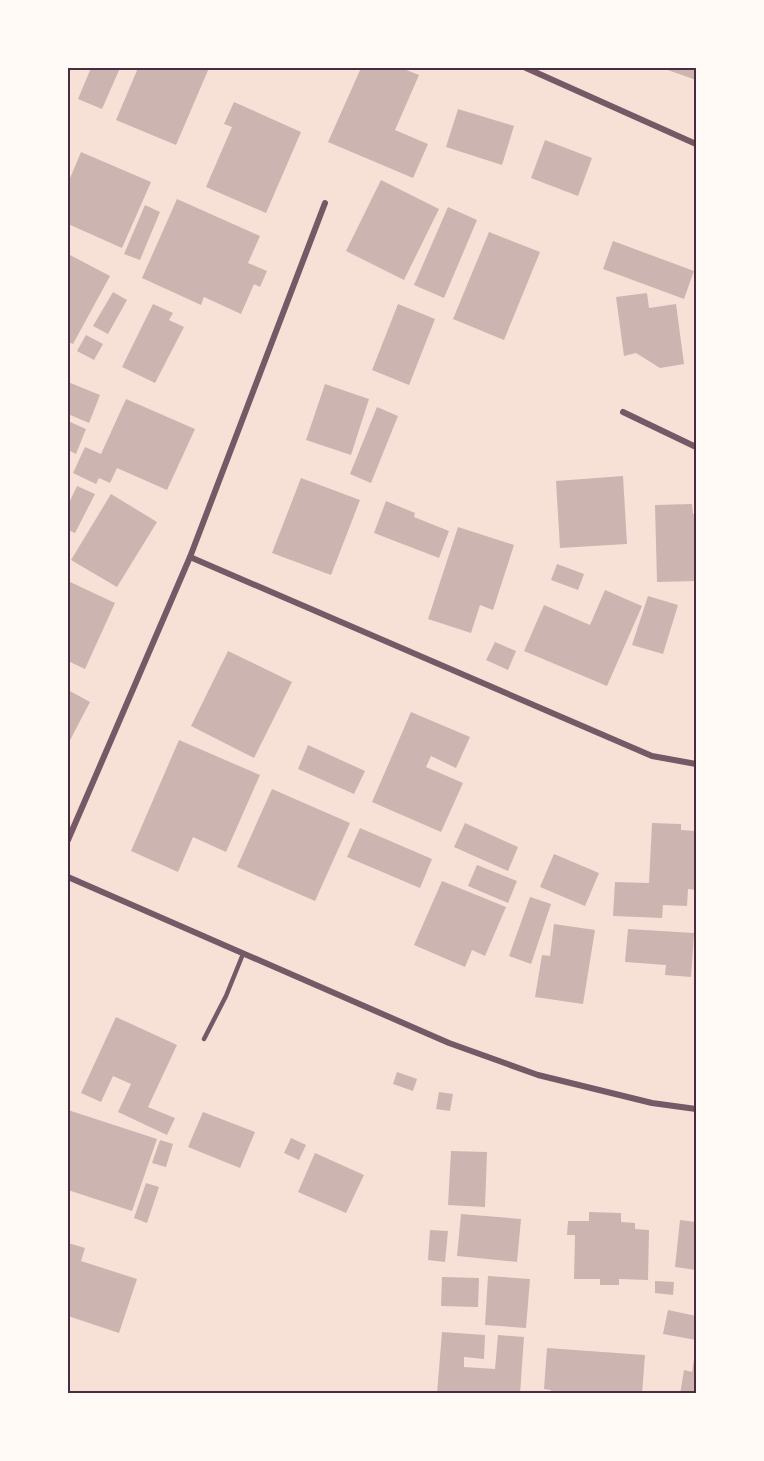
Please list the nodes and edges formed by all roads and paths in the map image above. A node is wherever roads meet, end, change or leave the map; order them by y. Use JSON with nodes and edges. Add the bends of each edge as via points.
{"nodes":[{"id":1,"x":526,"y":68,"type":"edge"},
{"id":2,"x":696,"y":144,"type":"edge"},
{"id":3,"x":325,"y":203,"type":"dead end"},
{"id":4,"x":623,"y":412,"type":"dead end"},
{"id":5,"x":696,"y":447,"type":"edge"},
{"id":6,"x":190,"y":557,"type":"junction"},
{"id":7,"x":696,"y":764,"type":"edge"},
{"id":8,"x":68,"y":840,"type":"edge"},
{"id":9,"x":68,"y":877,"type":"edge"},
{"id":10,"x":243,"y":954,"type":"junction"},
{"id":11,"x":204,"y":1039,"type":"dead end"},
{"id":12,"x":696,"y":1109,"type":"edge"}],
"edges":[{"from":1,"to":2,"type":"street"},
{"from":3,"to":6,"type":"street"},
{"from":4,"to":5,"type":"street"},
{"from":6,"to":7,"type":"street","via":[[652,756]]},
{"from":6,"to":8,"type":"street"},
{"from":9,"to":10,"type":"street"},
{"from":10,"to":11,"type":"lane"},
{"from":10,"to":12,"type":"street","via":[[449,1043],[538,1075],[652,1103]]}]}
